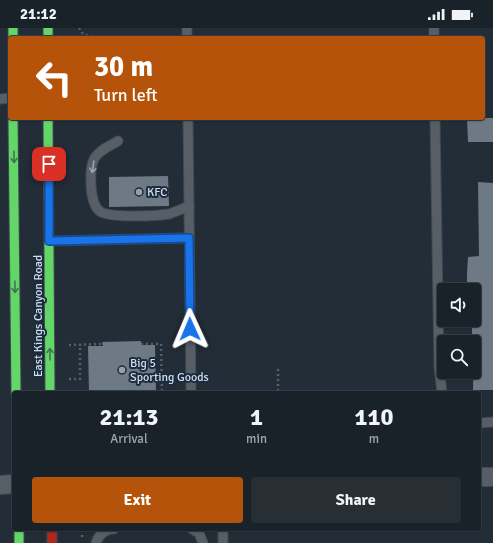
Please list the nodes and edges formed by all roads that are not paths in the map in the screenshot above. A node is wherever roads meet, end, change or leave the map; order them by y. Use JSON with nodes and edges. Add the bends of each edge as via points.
{"nodes":[{"id":1,"x":13,"y":120,"type":"edge"},
{"id":2,"x":48,"y":120,"type":"edge"},
{"id":3,"x":188,"y":120,"type":"edge"},
{"id":4,"x":436,"y":120,"type":"edge"},
{"id":5,"x":118,"y":141,"type":"dead end"},
{"id":6,"x":189,"y":206,"type":"junction"},
{"id":7,"x":189,"y":238,"type":"junction"},
{"id":8,"x":49,"y":241,"type":"junction"},
{"id":9,"x":16,"y":391,"type":"edge"},
{"id":10,"x":50,"y":391,"type":"edge"},
{"id":11,"x":191,"y":391,"type":"edge"},
{"id":12,"x":442,"y":391,"type":"edge"},
{"id":13,"x":493,"y":422,"type":"edge"},
{"id":14,"x":481,"y":423,"type":"edge"},
{"id":15,"x":481,"y":477,"type":"edge"},
{"id":16,"x":493,"y":477,"type":"edge"},
{"id":17,"x":12,"y":484,"type":"edge"},
{"id":18,"x":0,"y":485,"type":"edge"},
{"id":19,"x":19,"y":531,"type":"edge"},
{"id":20,"x":52,"y":531,"type":"edge"},
{"id":21,"x":105,"y":531,"type":"edge"},
{"id":22,"x":196,"y":531,"type":"edge"},
{"id":23,"x":223,"y":531,"type":"edge"},
{"id":24,"x":19,"y":543,"type":"edge"},
{"id":25,"x":52,"y":543,"type":"edge"},
{"id":26,"x":96,"y":543,"type":"edge"},
{"id":27,"x":203,"y":543,"type":"edge"},
{"id":28,"x":223,"y":543,"type":"edge"}],
"edges":[{"from":1,"to":9,"type":"main road","name":"East Kings Canyon Road","one_way":true,"via":[[11,211]]},
{"from":2,"to":8,"type":"main road","name":"East Kings Canyon Road"},
{"from":3,"to":6,"type":"lane"},
{"from":4,"to":12,"type":"lane","via":[[439,366]]},
{"from":5,"to":6,"type":"lane","one_way":true,"via":[[99,153],[92,166],[92,197],[100,212],[113,215],[162,215]]},
{"from":6,"to":7,"type":"lane"},
{"from":7,"to":8,"type":"lane"},
{"from":7,"to":11,"type":"lane"},
{"from":10,"to":8,"type":"main road","name":"East Kings Canyon Road","one_way":true},
{"from":13,"to":14,"type":"lane"},
{"from":15,"to":16,"type":"street"},
{"from":17,"to":18,"type":"street"},
{"from":19,"to":24,"type":"main road"},
{"from":20,"to":25,"type":"main road"},
{"from":21,"to":26,"type":"lane"},
{"from":22,"to":27,"type":"lane"},
{"from":23,"to":28,"type":"lane"}]}
